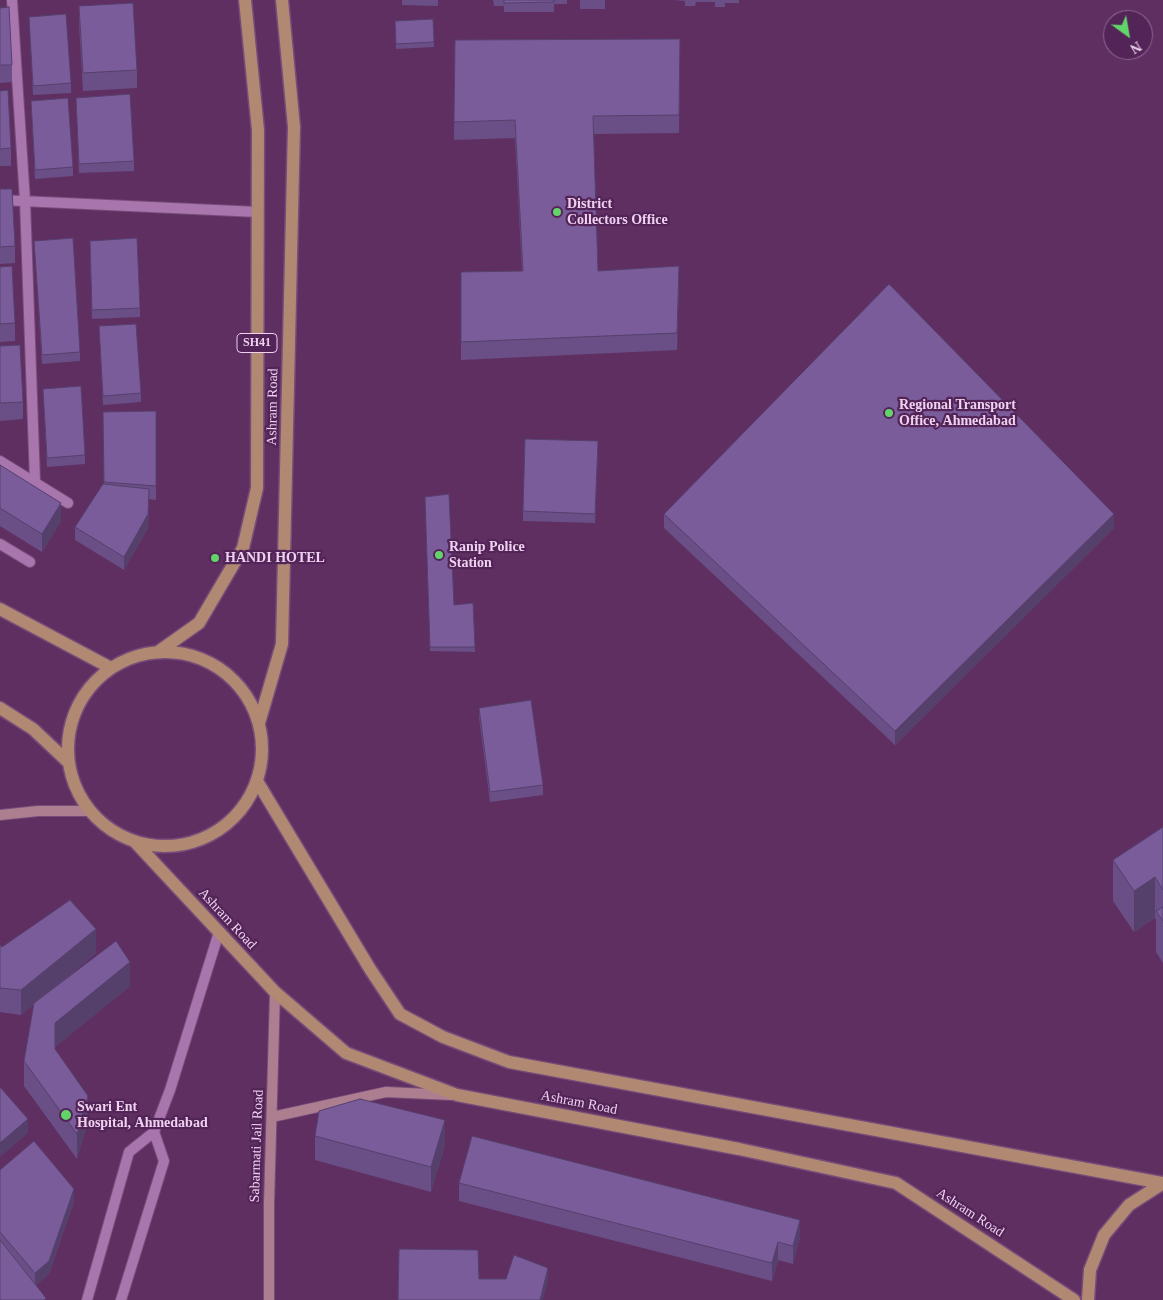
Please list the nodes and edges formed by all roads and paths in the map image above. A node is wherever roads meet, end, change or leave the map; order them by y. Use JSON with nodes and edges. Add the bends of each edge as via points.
{"nodes":[{"id":1,"x":12,"y":0,"type":"edge"},
{"id":2,"x":245,"y":0,"type":"edge"},
{"id":3,"x":282,"y":0,"type":"edge"},
{"id":4,"x":0,"y":200,"type":"edge"},
{"id":5,"x":25,"y":201,"type":"junction"},
{"id":6,"x":258,"y":212,"type":"junction"},
{"id":7,"x":0,"y":461,"type":"edge"},
{"id":8,"x":35,"y":482,"type":"junction"},
{"id":9,"x":68,"y":503,"type":"dead end"},
{"id":10,"x":0,"y":544,"type":"edge"},
{"id":11,"x":30,"y":562,"type":"dead end"},
{"id":12,"x":0,"y":609,"type":"edge"},
{"id":13,"x":158,"y":652,"type":"junction"},
{"id":14,"x":111,"y":668,"type":"junction"},
{"id":15,"x":0,"y":708,"type":"edge"},
{"id":16,"x":259,"y":723,"type":"junction"},
{"id":17,"x":68,"y":762,"type":"junction"},
{"id":18,"x":257,"y":781,"type":"junction"},
{"id":19,"x":89,"y":811,"type":"junction"},
{"id":20,"x":0,"y":815,"type":"edge"},
{"id":21,"x":135,"y":842,"type":"junction"},
{"id":22,"x":219,"y":932,"type":"junction"},
{"id":23,"x":275,"y":992,"type":"junction"},
{"id":24,"x":457,"y":1095,"type":"junction"},
{"id":25,"x":272,"y":1117,"type":"junction"},
{"id":26,"x":154,"y":1132,"type":"junction"},
{"id":27,"x":1162,"y":1183,"type":"edge"},
{"id":28,"x":87,"y":1300,"type":"edge"},
{"id":29,"x":121,"y":1300,"type":"edge"},
{"id":30,"x":269,"y":1300,"type":"edge"},
{"id":31,"x":1074,"y":1300,"type":"edge"},
{"id":32,"x":1088,"y":1300,"type":"edge"}],
"edges":[{"from":1,"to":5,"type":"street","via":[[12,96]]},
{"from":2,"to":6,"type":"main road","name":"Ashram Road","number":"SH41","via":[[258,130]]},
{"from":3,"to":16,"type":"main road","name":"Ashram Road","via":[[294,127],[282,644]]},
{"from":4,"to":5,"type":"street"},
{"from":5,"to":6,"type":"street"},
{"from":5,"to":8,"type":"street"},
{"from":6,"to":13,"type":"main road","name":"Ashram Road","number":"SH41","via":[[257,488],[243,548],[198,623]]},
{"from":7,"to":8,"type":"street"},
{"from":8,"to":9,"type":"street"},
{"from":10,"to":11,"type":"street"},
{"from":12,"to":14,"type":"main road"},
{"from":13,"to":14,"type":"main road","via":[[133,657]]},
{"from":13,"to":16,"type":"main road","via":[[191,655],[222,669],[245,693]]},
{"from":14,"to":17,"type":"main road","via":[[90,686],[76,708],[68,735]]},
{"from":15,"to":17,"type":"main road","via":[[33,729]]},
{"from":16,"to":18,"type":"main road","via":[[262,752]]},
{"from":17,"to":19,"type":"main road","via":[[75,788]]},
{"from":18,"to":21,"type":"main road","via":[[242,808],[221,828],[194,841],[165,846]]},
{"from":18,"to":27,"type":"main road","name":"Ashram Road","via":[[400,1014],[443,1037],[509,1062]]},
{"from":19,"to":20,"type":"street"},
{"from":19,"to":21,"type":"main road","via":[[110,830]]},
{"from":21,"to":22,"type":"main road","name":"Ashram Road"},
{"from":22,"to":23,"type":"main road","name":"Ashram Road"},
{"from":22,"to":26,"type":"street"},
{"from":23,"to":24,"type":"main road","name":"Ashram Road","via":[[346,1053]]},
{"from":23,"to":25,"type":"street","name":"Sabarmati Jail Road"},
{"from":24,"to":25,"type":"street","via":[[386,1092]]},
{"from":24,"to":31,"type":"main road","name":"Ashram Road","via":[[896,1183]]},
{"from":25,"to":30,"type":"street","name":"Sabarmati Jail Road","via":[[268,1204]]},
{"from":26,"to":28,"type":"street","via":[[129,1152]]},
{"from":26,"to":29,"type":"street","via":[[164,1161]]},
{"from":27,"to":32,"type":"main road","via":[[1129,1205],[1104,1235],[1090,1270]]}]}
